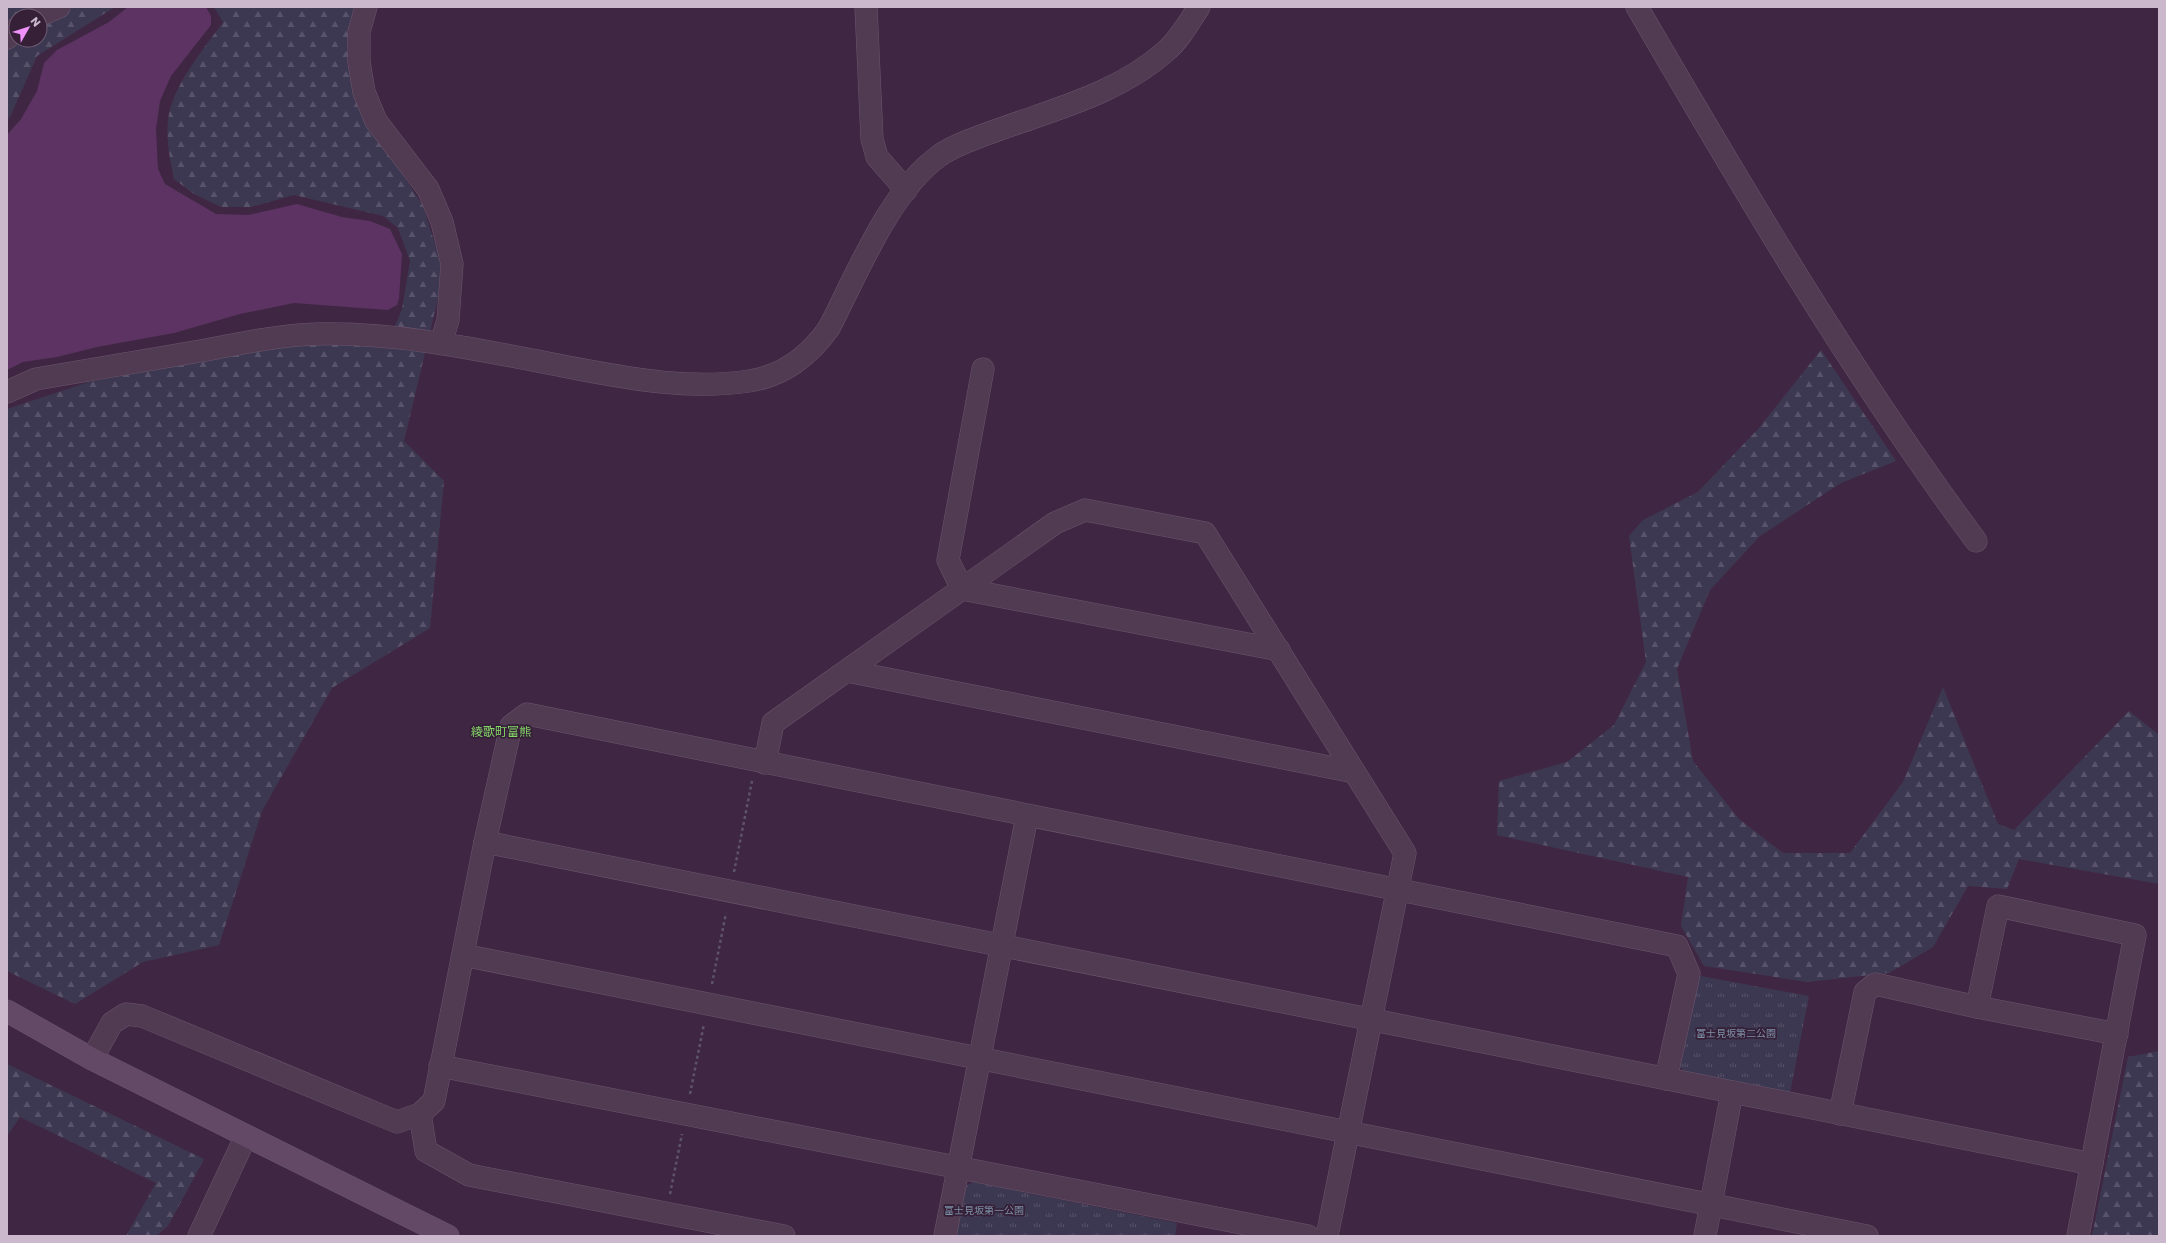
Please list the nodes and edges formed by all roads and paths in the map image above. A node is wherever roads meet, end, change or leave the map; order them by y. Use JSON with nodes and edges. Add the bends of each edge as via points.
{"nodes":[{"id":1,"x":59,"y":7,"type":"edge"},
{"id":2,"x":366,"y":7,"type":"edge"},
{"id":3,"x":866,"y":7,"type":"edge"},
{"id":4,"x":1199,"y":7,"type":"edge"},
{"id":5,"x":1637,"y":7,"type":"edge"},
{"id":6,"x":48,"y":12,"type":"edge"},
{"id":7,"x":906,"y":190,"type":"junction"},
{"id":8,"x":441,"y":343,"type":"junction"},
{"id":9,"x":983,"y":369,"type":"dead end"},
{"id":10,"x":7,"y":392,"type":"edge"},
{"id":11,"x":1976,"y":540,"type":"dead end"},
{"id":12,"x":962,"y":590,"type":"junction"},
{"id":13,"x":1279,"y":650,"type":"junction"},
{"id":14,"x":847,"y":672,"type":"junction"},
{"id":15,"x":765,"y":763,"type":"junction"},
{"id":16,"x":1354,"y":772,"type":"junction"},
{"id":17,"x":1027,"y":816,"type":"junction"},
{"id":18,"x":485,"y":842,"type":"junction"},
{"id":19,"x":1399,"y":889,"type":"junction"},
{"id":20,"x":1002,"y":948,"type":"junction"},
{"id":21,"x":463,"y":955,"type":"junction"},
{"id":22,"x":1976,"y":1007,"type":"junction"},
{"id":23,"x":7,"y":1011,"type":"edge"},
{"id":24,"x":1372,"y":1020,"type":"junction"},
{"id":25,"x":2117,"y":1034,"type":"junction"},
{"id":26,"x":980,"y":1058,"type":"junction"},
{"id":27,"x":92,"y":1059,"type":"junction"},
{"id":28,"x":440,"y":1066,"type":"junction"},
{"id":29,"x":1666,"y":1079,"type":"junction"},
{"id":30,"x":1732,"y":1092,"type":"junction"},
{"id":31,"x":420,"y":1114,"type":"junction"},
{"id":32,"x":1840,"y":1114,"type":"junction"},
{"id":33,"x":1349,"y":1132,"type":"junction"},
{"id":34,"x":246,"y":1136,"type":"junction"},
{"id":35,"x":2092,"y":1164,"type":"junction"},
{"id":36,"x":958,"y":1168,"type":"junction"},
{"id":37,"x":1711,"y":1205,"type":"junction"},
{"id":38,"x":199,"y":1236,"type":"edge"},
{"id":39,"x":448,"y":1236,"type":"edge"},
{"id":40,"x":784,"y":1236,"type":"edge"},
{"id":41,"x":945,"y":1236,"type":"edge"},
{"id":42,"x":1308,"y":1236,"type":"edge"},
{"id":43,"x":1327,"y":1236,"type":"edge"},
{"id":44,"x":1705,"y":1236,"type":"edge"},
{"id":45,"x":1867,"y":1236,"type":"edge"},
{"id":46,"x":2078,"y":1236,"type":"edge"}],
"edges":[{"from":1,"to":6,"type":"street"},
{"from":2,"to":8,"type":"street","via":[[359,32],[359,62],[364,92],[376,121],[428,189],[442,222],[452,264],[448,320]]},
{"from":3,"to":7,"type":"street","via":[[872,139],[877,157]]},
{"from":4,"to":7,"type":"street","via":[[1167,50],[1124,80],[1095,96],[981,136],[940,155]]},
{"from":5,"to":11,"type":"street","via":[[1748,197],[1838,340],[1926,473]]},
{"from":7,"to":8,"type":"street","via":[[891,210],[819,343],[793,365],[751,381],[691,385],[643,381]]},
{"from":8,"to":10,"type":"street","via":[[375,335],[315,334],[246,343],[36,379]]},
{"from":9,"to":12,"type":"street","via":[[948,560]]},
{"from":12,"to":13,"type":"street"},
{"from":12,"to":13,"type":"street","via":[[1055,522],[1085,510],[1205,533]]},
{"from":12,"to":14,"type":"street"},
{"from":13,"to":16,"type":"street"},
{"from":14,"to":15,"type":"street","via":[[773,723]]},
{"from":14,"to":16,"type":"street"},
{"from":15,"to":17,"type":"street"},
{"from":15,"to":18,"type":"street","via":[[527,714],[511,726]]},
{"from":16,"to":19,"type":"street","via":[[1405,853]]},
{"from":17,"to":19,"type":"street"},
{"from":17,"to":20,"type":"street"},
{"from":18,"to":20,"type":"street"},
{"from":18,"to":21,"type":"street"},
{"from":19,"to":24,"type":"street"},
{"from":19,"to":29,"type":"street","via":[[1677,946],[1689,974]]},
{"from":20,"to":24,"type":"street"},
{"from":20,"to":26,"type":"street"},
{"from":21,"to":26,"type":"street"},
{"from":21,"to":28,"type":"street"},
{"from":22,"to":25,"type":"street"},
{"from":22,"to":25,"type":"street","via":[[1998,906],[2135,936]]},
{"from":22,"to":32,"type":"street","via":[[1875,984],[1865,992]]},
{"from":23,"to":27,"type":"street"},
{"from":24,"to":29,"type":"street"},
{"from":24,"to":33,"type":"street"},
{"from":25,"to":35,"type":"street"},
{"from":26,"to":33,"type":"street"},
{"from":26,"to":36,"type":"street"},
{"from":27,"to":31,"type":"street","via":[[112,1023],[126,1014],[142,1016],[397,1122]]},
{"from":27,"to":34,"type":"street"},
{"from":28,"to":31,"type":"street","via":[[434,1101]]},
{"from":28,"to":36,"type":"street"},
{"from":29,"to":30,"type":"street"},
{"from":30,"to":32,"type":"street"},
{"from":30,"to":37,"type":"street"},
{"from":31,"to":40,"type":"street","via":[[426,1151],[469,1174]]},
{"from":32,"to":35,"type":"street"},
{"from":33,"to":37,"type":"street"},
{"from":33,"to":43,"type":"street"},
{"from":34,"to":38,"type":"street"},
{"from":34,"to":39,"type":"street"},
{"from":35,"to":46,"type":"street"},
{"from":36,"to":41,"type":"street"},
{"from":36,"to":42,"type":"street"},
{"from":37,"to":44,"type":"street"},
{"from":37,"to":45,"type":"street"}]}
